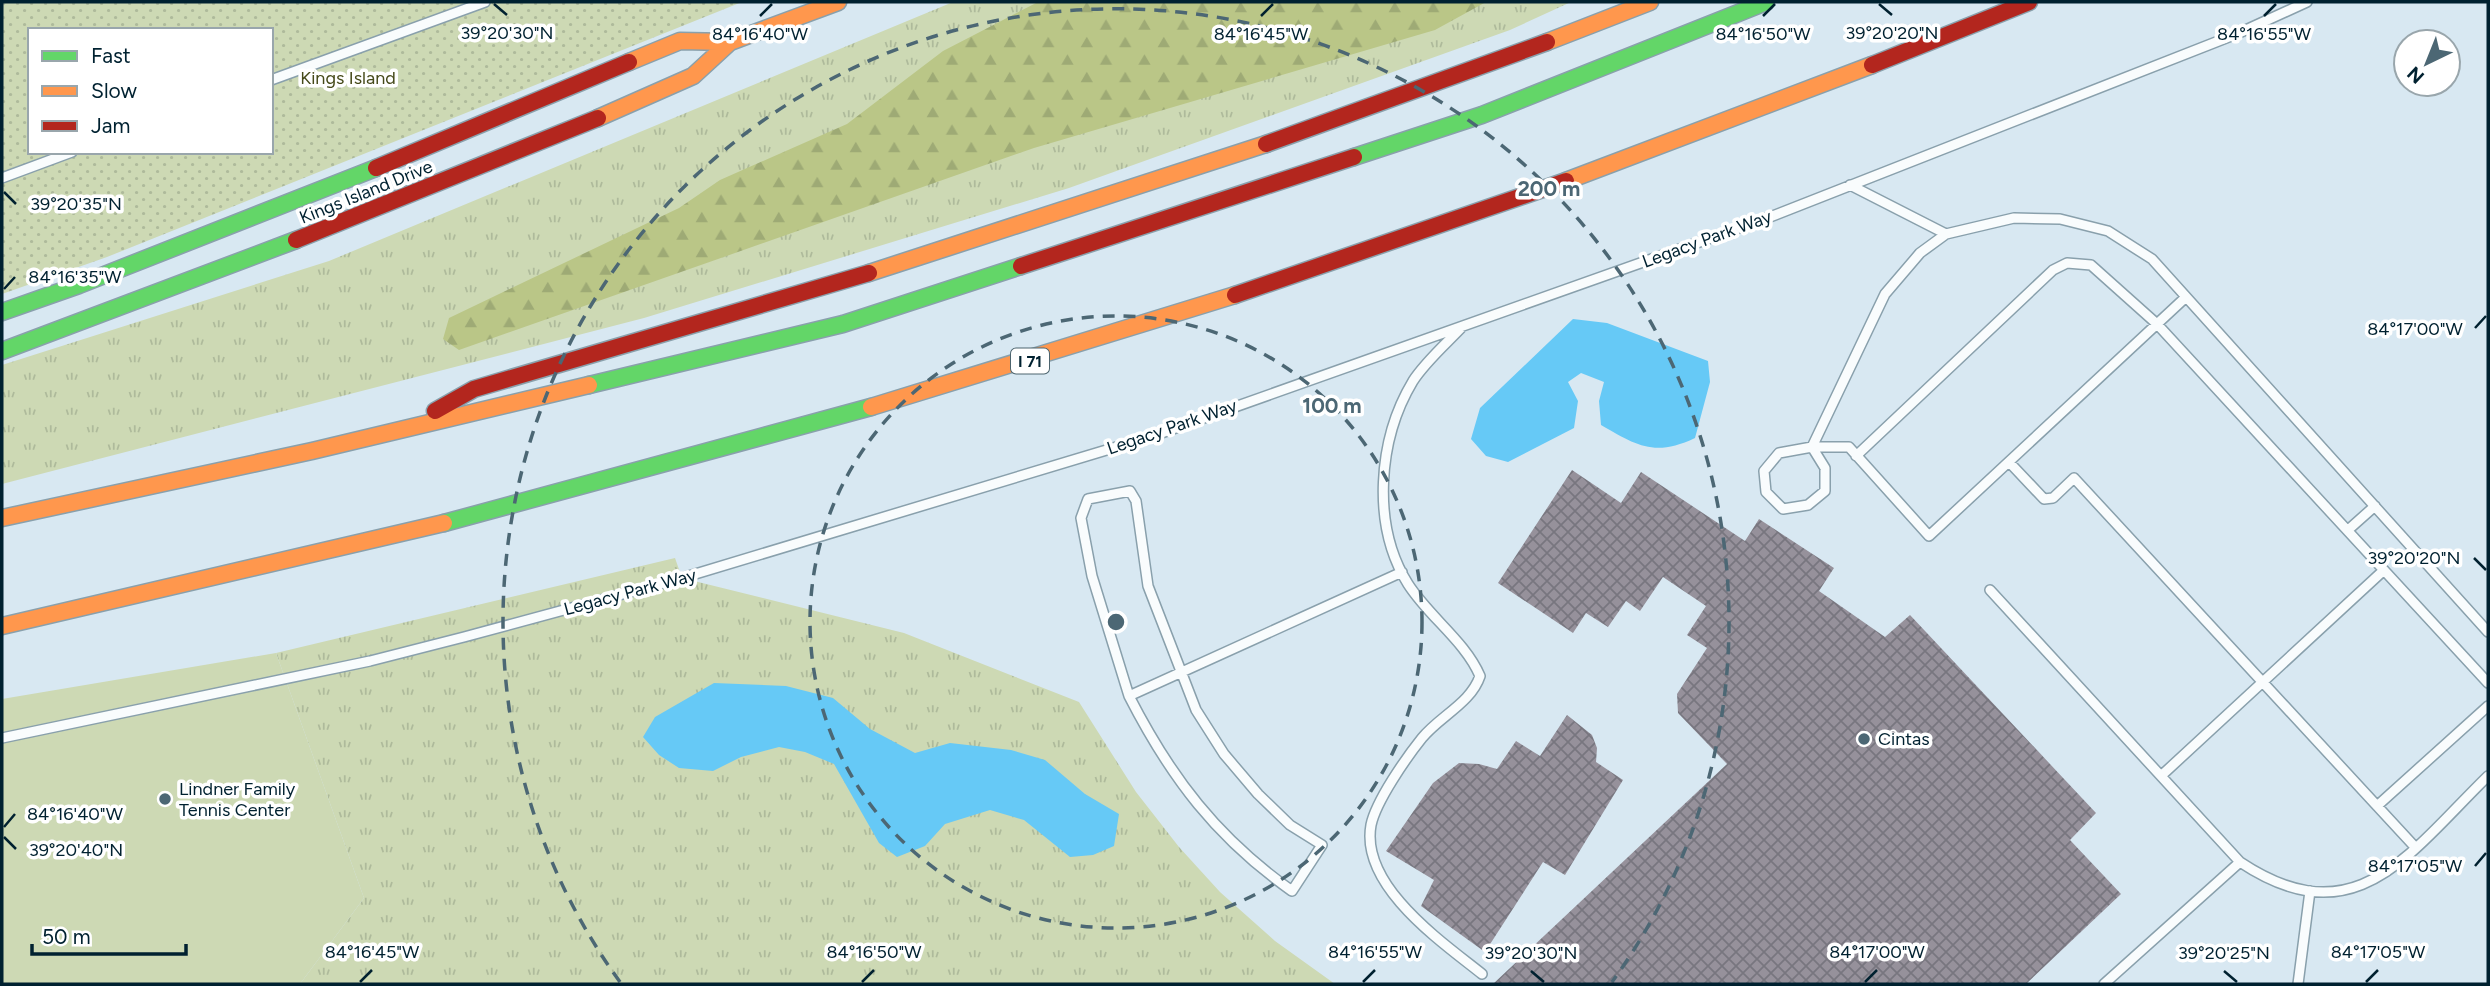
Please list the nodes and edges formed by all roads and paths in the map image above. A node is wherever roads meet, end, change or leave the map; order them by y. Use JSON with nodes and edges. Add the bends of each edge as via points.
{"nodes":[{"id":1,"x":485,"y":2,"type":"edge"},
{"id":2,"x":838,"y":2,"type":"edge"},
{"id":3,"x":1650,"y":2,"type":"edge"},
{"id":4,"x":1766,"y":2,"type":"edge"},
{"id":5,"x":2029,"y":2,"type":"edge"},
{"id":6,"x":2307,"y":2,"type":"edge"},
{"id":7,"x":1592,"y":6,"type":"dead end"},
{"id":8,"x":730,"y":42,"type":"junction"},
{"id":9,"x":1516,"y":56,"type":"junction"},
{"id":10,"x":273,"y":79,"type":"edge"},
{"id":11,"x":67,"y":154,"type":"edge"},
{"id":12,"x":2,"y":178,"type":"edge"},
{"id":13,"x":1850,"y":185,"type":"junction"},
{"id":14,"x":1946,"y":234,"type":"junction"},
{"id":15,"x":2186,"y":297,"type":"junction"},
{"id":16,"x":2,"y":312,"type":"edge"},
{"id":17,"x":1465,"y":324,"type":"junction"},
{"id":18,"x":2157,"y":324,"type":"junction"},
{"id":19,"x":2,"y":351,"type":"edge"},
{"id":20,"x":404,"y":429,"type":"junction"},
{"id":21,"x":1812,"y":447,"type":"junction"},
{"id":22,"x":1856,"y":456,"type":"junction"},
{"id":23,"x":2009,"y":462,"type":"junction"},
{"id":24,"x":2375,"y":506,"type":"junction"},
{"id":25,"x":2,"y":518,"type":"edge"},
{"id":26,"x":2348,"y":530,"type":"junction"},
{"id":27,"x":2384,"y":570,"type":"junction"},
{"id":28,"x":1402,"y":572,"type":"junction"},
{"id":29,"x":1990,"y":590,"type":"dead end"},
{"id":30,"x":2,"y":626,"type":"edge"},
{"id":31,"x":2488,"y":632,"type":"edge"},
{"id":32,"x":1182,"y":673,"type":"junction"},
{"id":33,"x":2263,"y":682,"type":"junction"},
{"id":34,"x":2488,"y":683,"type":"edge"},
{"id":35,"x":1129,"y":696,"type":"junction"},
{"id":36,"x":2488,"y":706,"type":"edge"},
{"id":37,"x":2,"y":738,"type":"edge"},
{"id":38,"x":2162,"y":775,"type":"junction"},
{"id":39,"x":2488,"y":776,"type":"edge"},
{"id":40,"x":2377,"y":806,"type":"junction"},
{"id":41,"x":2415,"y":847,"type":"junction"},
{"id":42,"x":2240,"y":862,"type":"junction"},
{"id":43,"x":2310,"y":891,"type":"junction"},
{"id":44,"x":1482,"y":974,"type":"dead end"},
{"id":45,"x":2104,"y":984,"type":"edge"},
{"id":46,"x":2298,"y":984,"type":"edge"}],
"edges":[{"from":1,"to":10,"type":"lane"},
{"from":2,"to":8,"type":"main road","name":"Kings Island Drive"},
{"from":3,"to":9,"type":"main road"},
{"from":4,"to":20,"type":"main road","via":[[1482,114],[843,324]]},
{"from":5,"to":30,"type":"main road","number":"I 71","via":[[1692,136],[1505,204],[997,372],[422,531]]},
{"from":6,"to":13,"type":"lane","name":"Legacy Park Way","via":[[2239,33]]},
{"from":7,"to":9,"type":"main road"},
{"from":8,"to":16,"type":"main road","name":"Kings Island Drive","via":[[680,41],[415,152]]},
{"from":8,"to":19,"type":"main road","name":"Kings Island Drive","via":[[693,76],[634,104],[221,270]]},
{"from":9,"to":20,"type":"main road","via":[[1036,222],[474,389]]},
{"from":11,"to":12,"type":"lane"},
{"from":13,"to":14,"type":"lane"},
{"from":13,"to":17,"type":"lane","name":"Legacy Park Way"},
{"from":14,"to":15,"type":"lane","via":[[2014,218],[2072,222],[2108,231],[2152,259]]},
{"from":14,"to":21,"type":"lane","via":[[1920,253],[1885,294]]},
{"from":15,"to":18,"type":"lane"},
{"from":15,"to":24,"type":"lane"},
{"from":17,"to":28,"type":"lane","via":[[1415,379],[1388,441],[1384,518]]},
{"from":17,"to":37,"type":"lane","name":"Legacy Park Way","via":[[1153,436],[682,578],[370,661]]},
{"from":18,"to":22,"type":"lane","via":[[2091,265],[2067,263],[2053,270]]},
{"from":18,"to":23,"type":"lane"},
{"from":18,"to":26,"type":"lane"},
{"from":20,"to":25,"type":"main road"},
{"from":21,"to":21,"type":"lane","via":[[1779,453],[1765,471],[1766,492],[1783,509],[1808,505],[1825,491],[1825,468]]},
{"from":21,"to":22,"type":"lane","via":[[1849,447]]},
{"from":22,"to":23,"type":"lane","via":[[1929,536]]},
{"from":23,"to":33,"type":"lane","via":[[2044,499],[2053,498],[2074,478]]},
{"from":24,"to":26,"type":"lane"},
{"from":24,"to":31,"type":"lane"},
{"from":26,"to":27,"type":"lane"},
{"from":27,"to":33,"type":"lane"},
{"from":27,"to":34,"type":"lane"},
{"from":28,"to":32,"type":"lane"},
{"from":28,"to":44,"type":"lane","via":[[1431,617],[1472,658],[1480,676],[1476,688],[1424,736],[1408,758],[1374,814],[1370,838],[1392,894],[1420,925]]},
{"from":29,"to":38,"type":"lane"},
{"from":32,"to":35,"type":"lane"},
{"from":32,"to":35,"type":"lane","via":[[1147,586],[1136,501],[1130,491],[1088,499],[1082,518],[1092,576]]},
{"from":32,"to":35,"type":"lane","via":[[1196,710],[1224,754],[1290,825],[1322,845],[1292,891],[1229,840],[1181,787]]},
{"from":33,"to":38,"type":"lane"},
{"from":33,"to":40,"type":"lane"},
{"from":36,"to":40,"type":"lane"},
{"from":38,"to":42,"type":"lane"},
{"from":39,"to":41,"type":"lane"},
{"from":40,"to":41,"type":"lane"},
{"from":41,"to":43,"type":"lane","via":[[2384,876],[2345,892]]},
{"from":42,"to":43,"type":"lane","via":[[2264,878]]},
{"from":42,"to":45,"type":"lane"},
{"from":43,"to":46,"type":"lane"}]}
